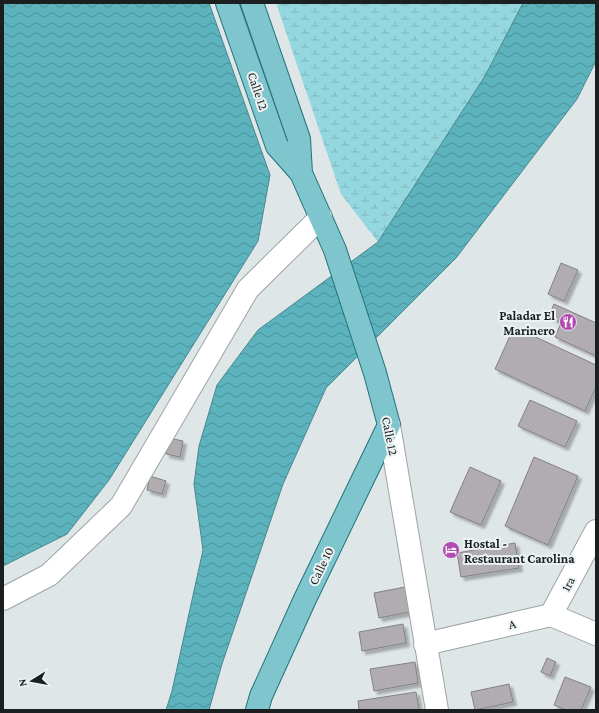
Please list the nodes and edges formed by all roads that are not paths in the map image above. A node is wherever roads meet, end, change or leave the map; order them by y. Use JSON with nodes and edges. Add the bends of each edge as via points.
{"nodes":[{"id":1,"x":227,"y":3,"type":"edge"},
{"id":2,"x":252,"y":3,"type":"edge"},
{"id":3,"x":301,"y":173,"type":"junction"},
{"id":4,"x":321,"y":217,"type":"junction"},
{"id":5,"x":390,"y":425,"type":"junction"},
{"id":6,"x":596,"y":531,"type":"edge"},
{"id":7,"x":3,"y":599,"type":"edge"},
{"id":8,"x":551,"y":615,"type":"junction"},
{"id":9,"x":596,"y":634,"type":"edge"},
{"id":10,"x":425,"y":644,"type":"junction"},
{"id":11,"x":257,"y":710,"type":"edge"},
{"id":12,"x":437,"y":710,"type":"edge"}],
"edges":[{"from":1,"to":3,"type":"main road","name":"Calle 12","via":[[277,146]]},
{"from":2,"to":3,"type":"main road","name":"Calle 12","via":[[299,139]]},
{"from":3,"to":4,"type":"main road","name":"Calle 12"},
{"from":4,"to":5,"type":"main road","name":"Calle 12","via":[[335,250]]},
{"from":4,"to":7,"type":"street","via":[[248,289],[121,506],[49,575]]},
{"from":5,"to":10,"type":"street","name":"Calle 12"},
{"from":5,"to":11,"type":"main road","name":"Calle 10","via":[[305,599]]},
{"from":6,"to":8,"type":"street","name":"1ra"},
{"from":8,"to":9,"type":"street"},
{"from":8,"to":10,"type":"street","name":"A"},
{"from":10,"to":12,"type":"street","name":"Calle 12"}]}
